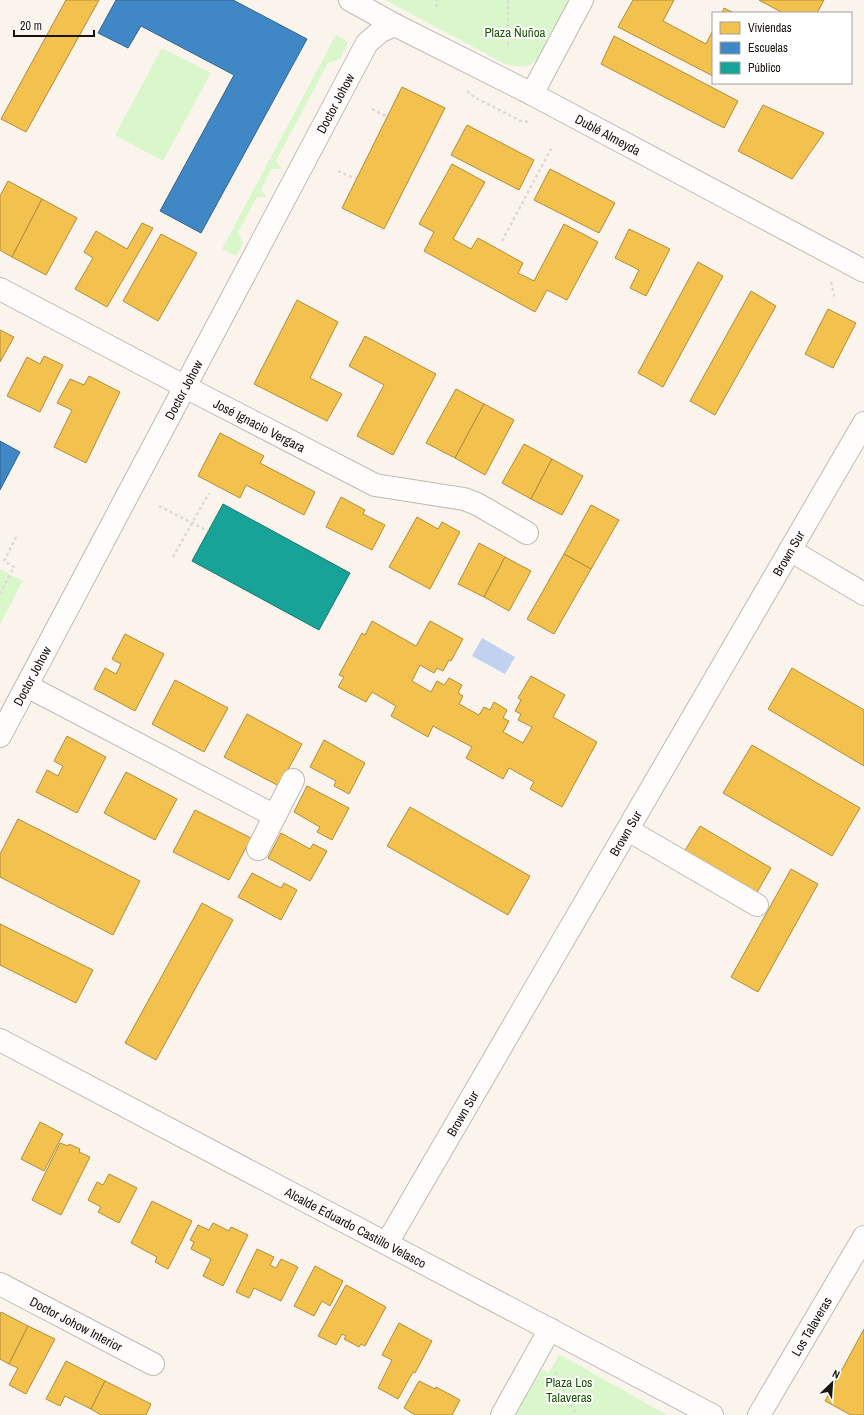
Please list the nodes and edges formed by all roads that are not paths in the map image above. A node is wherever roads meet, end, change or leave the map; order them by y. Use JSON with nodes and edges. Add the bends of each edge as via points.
{"nodes":[{"id":1,"x":582,"y":0,"type":"edge"},
{"id":2,"x":357,"y":4,"type":"edge"},
{"id":3,"x":395,"y":25,"type":"junction"},
{"id":4,"x":368,"y":43,"type":"junction"},
{"id":5,"x":532,"y":94,"type":"junction"},
{"id":6,"x":864,"y":271,"type":"edge"},
{"id":7,"x":0,"y":289,"type":"edge"},
{"id":8,"x":185,"y":387,"type":"junction"},
{"id":9,"x":864,"y":423,"type":"edge"},
{"id":10,"x":527,"y":533,"type":"dead end"},
{"id":11,"x":790,"y":550,"type":"junction"},
{"id":12,"x":864,"y":594,"type":"edge"},
{"id":13,"x":27,"y":686,"type":"junction"},
{"id":14,"x":0,"y":736,"type":"edge"},
{"id":15,"x":293,"y":780,"type":"dead end"},
{"id":16,"x":275,"y":816,"type":"junction"},
{"id":17,"x":628,"y":830,"type":"junction"},
{"id":18,"x":258,"y":849,"type":"dead end"},
{"id":19,"x":757,"y":905,"type":"dead end"},
{"id":20,"x":0,"y":1040,"type":"edge"},
{"id":21,"x":864,"y":1237,"type":"edge"},
{"id":22,"x":387,"y":1243,"type":"junction"},
{"id":23,"x":0,"y":1284,"type":"edge"},
{"id":24,"x":550,"y":1329,"type":"junction"},
{"id":25,"x":153,"y":1364,"type":"dead end"},
{"id":26,"x":502,"y":1415,"type":"edge"},
{"id":27,"x":712,"y":1415,"type":"edge"},
{"id":28,"x":759,"y":1415,"type":"edge"}],
"edges":[{"from":1,"to":5,"type":"street"},
{"from":2,"to":3,"type":"street","name":"Dublé Almeyda"},
{"from":2,"to":4,"type":"street","name":"Doctor Johow","via":[[368,24]]},
{"from":3,"to":4,"type":"street","name":"Doctor Johow","via":[[381,31]]},
{"from":3,"to":5,"type":"street","name":"Dublé Almeyda"},
{"from":4,"to":8,"type":"street","name":"Doctor Johow"},
{"from":5,"to":6,"type":"street","name":"Dublé Almeyda"},
{"from":7,"to":8,"type":"street","name":"José Ignacio Vergara"},
{"from":8,"to":10,"type":"street","name":"José Ignacio Vergara","via":[[375,485],[464,499]]},
{"from":8,"to":13,"type":"street","name":"Doctor Johow"},
{"from":9,"to":11,"type":"street","name":"Brown Sur"},
{"from":11,"to":12,"type":"street"},
{"from":11,"to":17,"type":"street","name":"Brown Sur"},
{"from":13,"to":14,"type":"street","name":"Doctor Johow"},
{"from":13,"to":16,"type":"street"},
{"from":15,"to":16,"type":"street"},
{"from":16,"to":18,"type":"street"},
{"from":17,"to":19,"type":"street"},
{"from":17,"to":22,"type":"street","name":"Brown Sur"},
{"from":20,"to":22,"type":"street","name":"Alcalde Eduardo Castillo Velasco"},
{"from":21,"to":28,"type":"street","name":"Los Talaveras"},
{"from":22,"to":24,"type":"street","name":"Alcalde Eduardo Castillo Velasco"},
{"from":23,"to":25,"type":"street","name":"Doctor Johow Interior"},
{"from":24,"to":26,"type":"street"},
{"from":24,"to":27,"type":"street","name":"Alcalde Eduardo Castillo Velasco"}]}
